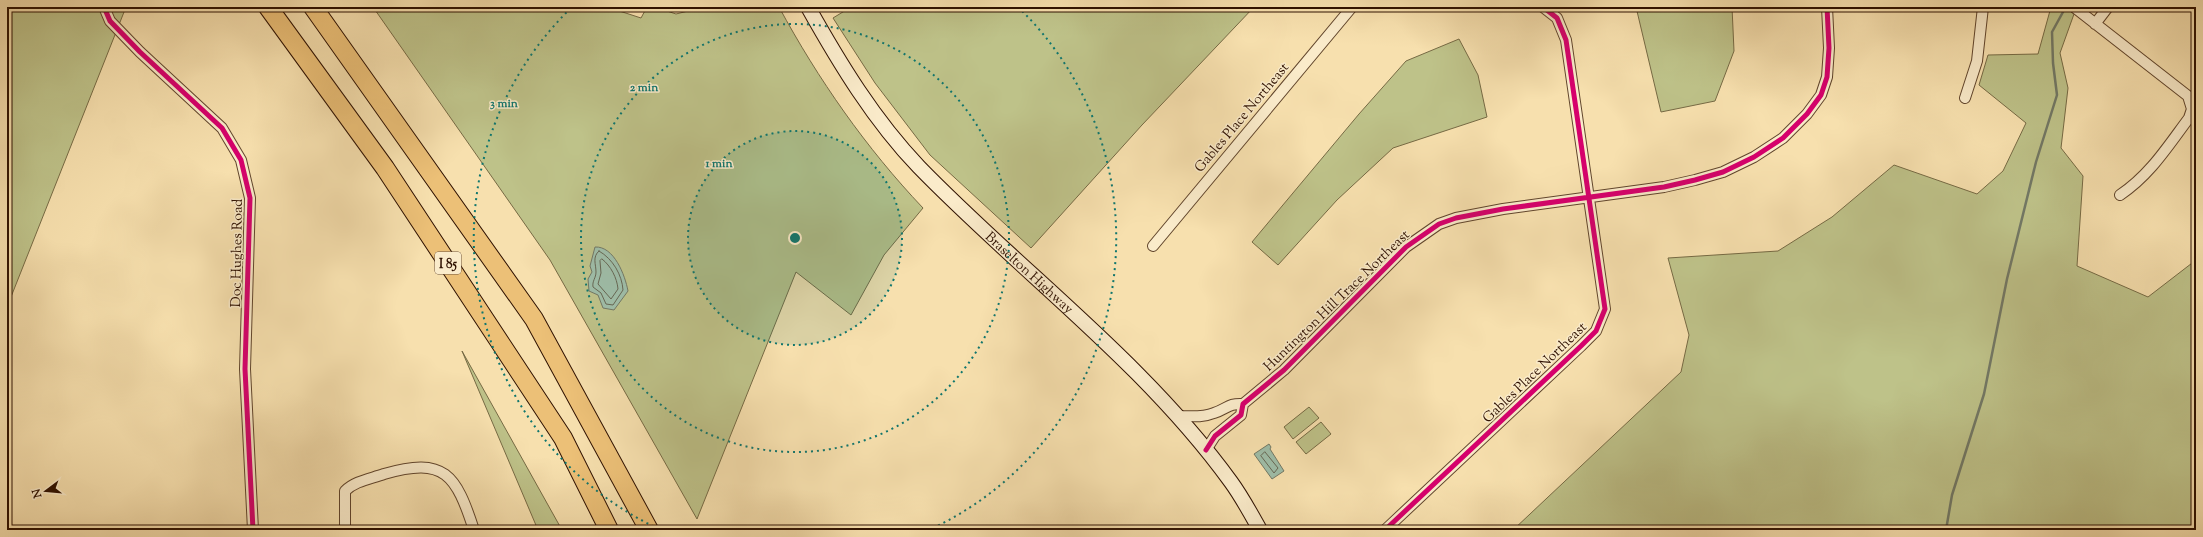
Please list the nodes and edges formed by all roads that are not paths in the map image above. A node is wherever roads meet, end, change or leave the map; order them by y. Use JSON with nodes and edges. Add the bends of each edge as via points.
{"nodes":[{"id":1,"x":104,"y":7,"type":"edge"},
{"id":2,"x":268,"y":7,"type":"edge"},
{"id":3,"x":313,"y":7,"type":"edge"},
{"id":4,"x":808,"y":7,"type":"edge"},
{"id":5,"x":1352,"y":7,"type":"edge"},
{"id":6,"x":1543,"y":7,"type":"edge"},
{"id":7,"x":1827,"y":7,"type":"edge"},
{"id":8,"x":1983,"y":7,"type":"edge"},
{"id":9,"x":2074,"y":7,"type":"edge"},
{"id":10,"x":2108,"y":7,"type":"edge"},
{"id":11,"x":2096,"y":24,"type":"junction"},
{"id":12,"x":1965,"y":98,"type":"dead end"},
{"id":13,"x":2120,"y":195,"type":"dead end"},
{"id":14,"x":1590,"y":197,"type":"junction"},
{"id":15,"x":1153,"y":246,"type":"dead end"},
{"id":16,"x":1243,"y":404,"type":"junction"},
{"id":17,"x":1176,"y":416,"type":"junction"},
{"id":18,"x":1206,"y":450,"type":"junction"},
{"id":19,"x":253,"y":530,"type":"edge"},
{"id":20,"x":345,"y":530,"type":"edge"},
{"id":21,"x":474,"y":530,"type":"edge"},
{"id":22,"x":609,"y":530,"type":"edge"},
{"id":23,"x":649,"y":530,"type":"edge"},
{"id":24,"x":1260,"y":530,"type":"edge"},
{"id":25,"x":1384,"y":530,"type":"edge"}],
"edges":[{"from":1,"to":19,"type":"street","name":"Doc Hughes Road","via":[[110,21],[140,52],[222,128],[242,160],[250,198],[245,369]]},
{"from":2,"to":22,"type":"highway","number":"I 85","via":[[385,168],[563,438]]},
{"from":3,"to":23,"type":"highway","number":"I 85","via":[[534,319]]},
{"from":4,"to":17,"type":"main road","name":"Braselton Highway","via":[[864,100],[918,166],[1119,355]]},
{"from":5,"to":15,"type":"street","name":"Gables Place Northeast"},
{"from":6,"to":14,"type":"street","name":"Gables Place Northeast","via":[[1557,18],[1566,40]]},
{"from":7,"to":14,"type":"street","name":"Huntington Hill Trace Northeast","via":[[1829,48],[1827,77],[1821,95],[1807,114],[1783,138],[1724,172],[1664,187]]},
{"from":8,"to":12,"type":"street","via":[[1977,61]]},
{"from":9,"to":11,"type":"street"},
{"from":10,"to":11,"type":"street"},
{"from":11,"to":13,"type":"street","via":[[2188,96],[2192,109],[2190,118],[2149,171],[2137,184]]},
{"from":14,"to":16,"type":"street","name":"Huntington Hill Trace Northeast","via":[[1456,218],[1439,224],[1406,247],[1284,370]]},
{"from":14,"to":25,"type":"street","name":"Gables Place Northeast","via":[[1605,309],[1596,331]]},
{"from":16,"to":17,"type":"street","name":"Huntington Hill Trace Northeast","via":[[1232,403],[1215,413]]},
{"from":16,"to":18,"type":"street","name":"Huntington Hill Trace Northeast","via":[[1241,415],[1215,436]]},
{"from":17,"to":18,"type":"main road","name":"Braselton Highway"},
{"from":18,"to":24,"type":"main road","name":"Braselton Highway","via":[[1232,483]]},
{"from":20,"to":21,"type":"street","via":[[345,491],[352,484],[406,468],[423,467],[436,470],[451,479],[463,496]]}]}
